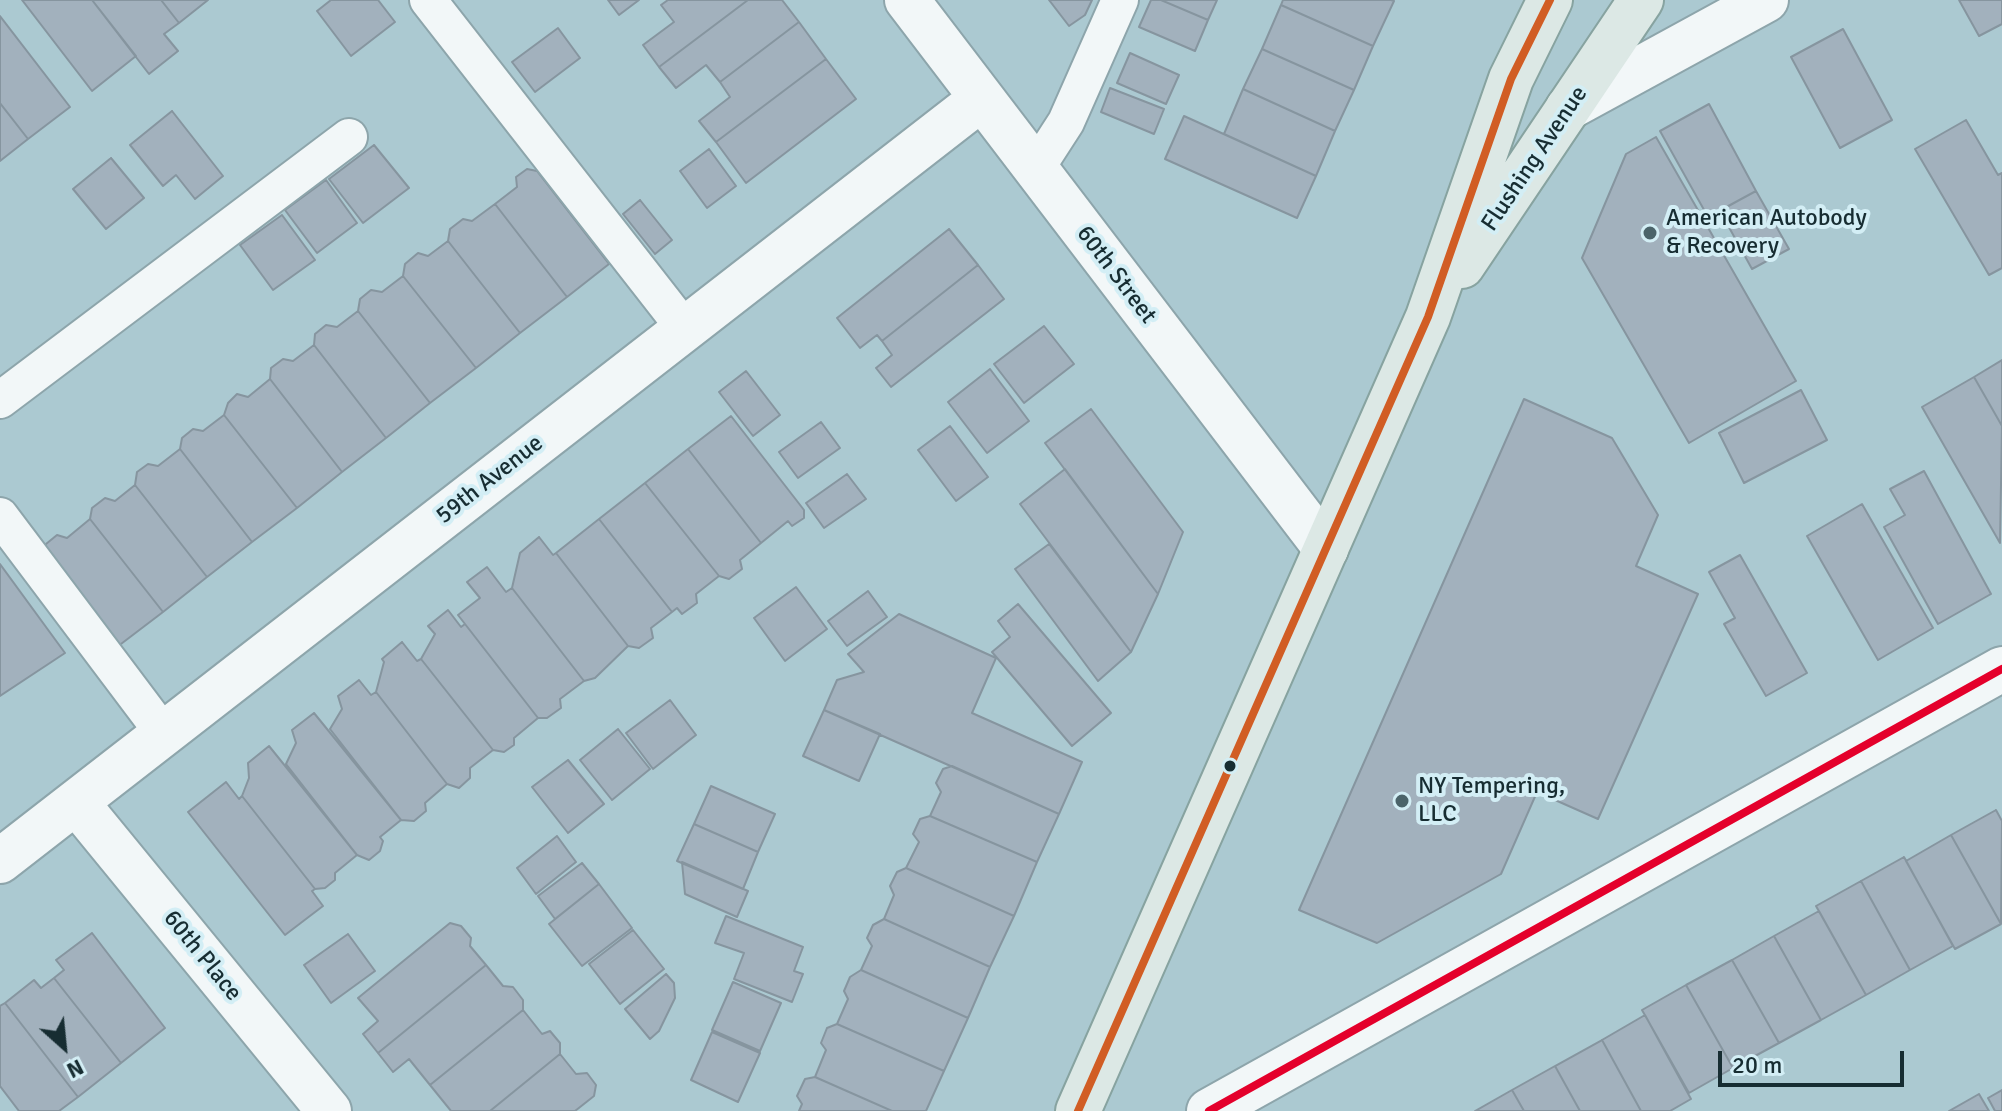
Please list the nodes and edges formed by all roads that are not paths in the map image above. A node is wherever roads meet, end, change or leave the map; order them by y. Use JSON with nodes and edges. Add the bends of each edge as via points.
{"nodes":[{"id":1,"x":428,"y":0,"type":"edge"},
{"id":2,"x":907,"y":0,"type":"edge"},
{"id":3,"x":1120,"y":0,"type":"edge"},
{"id":4,"x":1550,"y":0,"type":"edge"},
{"id":5,"x":1641,"y":0,"type":"edge"},
{"id":6,"x":1766,"y":0,"type":"edge"},
{"id":7,"x":981,"y":99,"type":"junction"},
{"id":8,"x":1568,"y":108,"type":"junction"},
{"id":9,"x":349,"y":137,"type":"dead end"},
{"id":10,"x":1035,"y":170,"type":"junction"},
{"id":11,"x":1428,"y":317,"type":"junction"},
{"id":12,"x":685,"y":329,"type":"junction"},
{"id":13,"x":0,"y":400,"type":"edge"},
{"id":14,"x":0,"y":516,"type":"edge"},
{"id":15,"x":1326,"y":549,"type":"junction"},
{"id":16,"x":2002,"y":669,"type":"edge"},
{"id":17,"x":164,"y":734,"type":"junction"},
{"id":18,"x":76,"y":802,"type":"junction"},
{"id":19,"x":0,"y":861,"type":"edge"},
{"id":20,"x":329,"y":1111,"type":"edge"},
{"id":21,"x":1078,"y":1111,"type":"edge"},
{"id":22,"x":1209,"y":1111,"type":"edge"}],
"edges":[{"from":1,"to":12,"type":"lane"},
{"from":2,"to":7,"type":"street","name":"60th Street"},
{"from":3,"to":10,"type":"lane","via":[[1066,122]]},
{"from":4,"to":11,"type":"main road","name":"Flushing Avenue","via":[[1511,79]]},
{"from":5,"to":8,"type":"main road","name":"Flushing Avenue"},
{"from":6,"to":8,"type":"street"},
{"from":7,"to":10,"type":"street","name":"60th Street"},
{"from":7,"to":12,"type":"street","name":"59th Avenue"},
{"from":8,"to":11,"type":"main road","name":"Flushing Avenue"},
{"from":9,"to":13,"type":"lane"},
{"from":10,"to":15,"type":"street","name":"60th Street"},
{"from":11,"to":15,"type":"main road","name":"Flushing Avenue"},
{"from":12,"to":17,"type":"street","name":"59th Avenue"},
{"from":14,"to":17,"type":"lane"},
{"from":15,"to":21,"type":"main road","name":"Flushing Avenue"},
{"from":16,"to":22,"type":"street"},
{"from":17,"to":18,"type":"street","name":"59th Avenue"},
{"from":18,"to":19,"type":"street","name":"59th Avenue"},
{"from":18,"to":20,"type":"street","name":"60th Place"}]}
